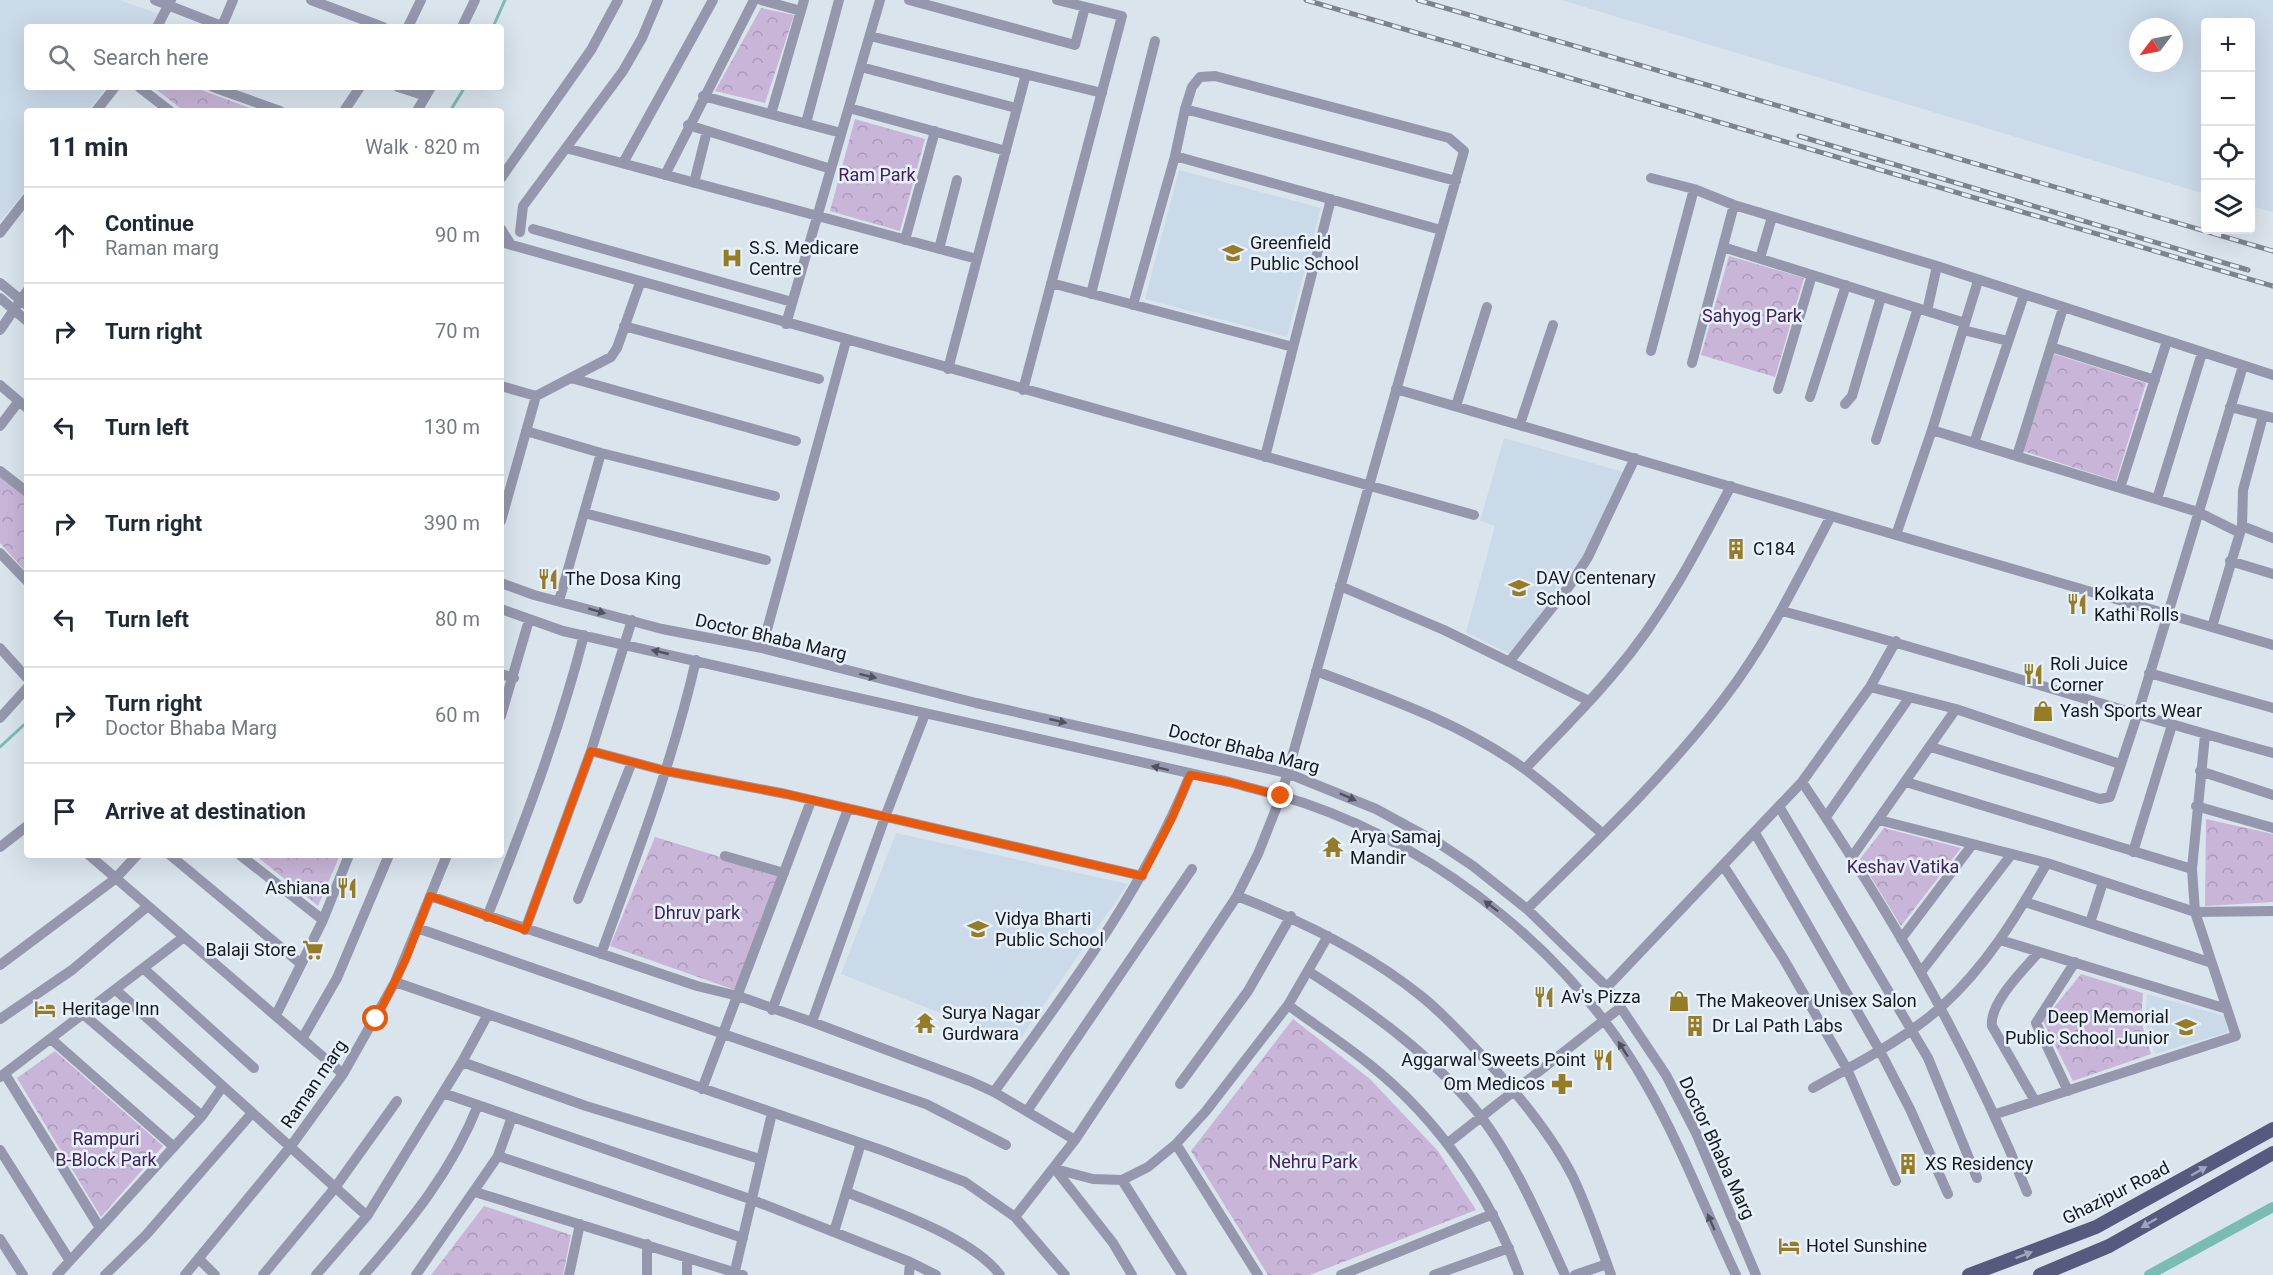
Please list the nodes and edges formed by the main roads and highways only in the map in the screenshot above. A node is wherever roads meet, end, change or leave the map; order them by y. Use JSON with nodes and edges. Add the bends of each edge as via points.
{"nodes":[{"id":1,"x":2273,"y":1129,"type":"edge"},
{"id":2,"x":2273,"y":1154,"type":"edge"},
{"id":3,"x":1969,"y":1275,"type":"edge"},
{"id":4,"x":2040,"y":1275,"type":"edge"}],
"edges":[{"from":3,"to":1,"type":"main road","name":"Ghazipur Road","one_way":true,"via":[[2096,1227]]},
{"from":2,"to":4,"type":"main road","one_way":true,"via":[[2109,1246]]}]}
